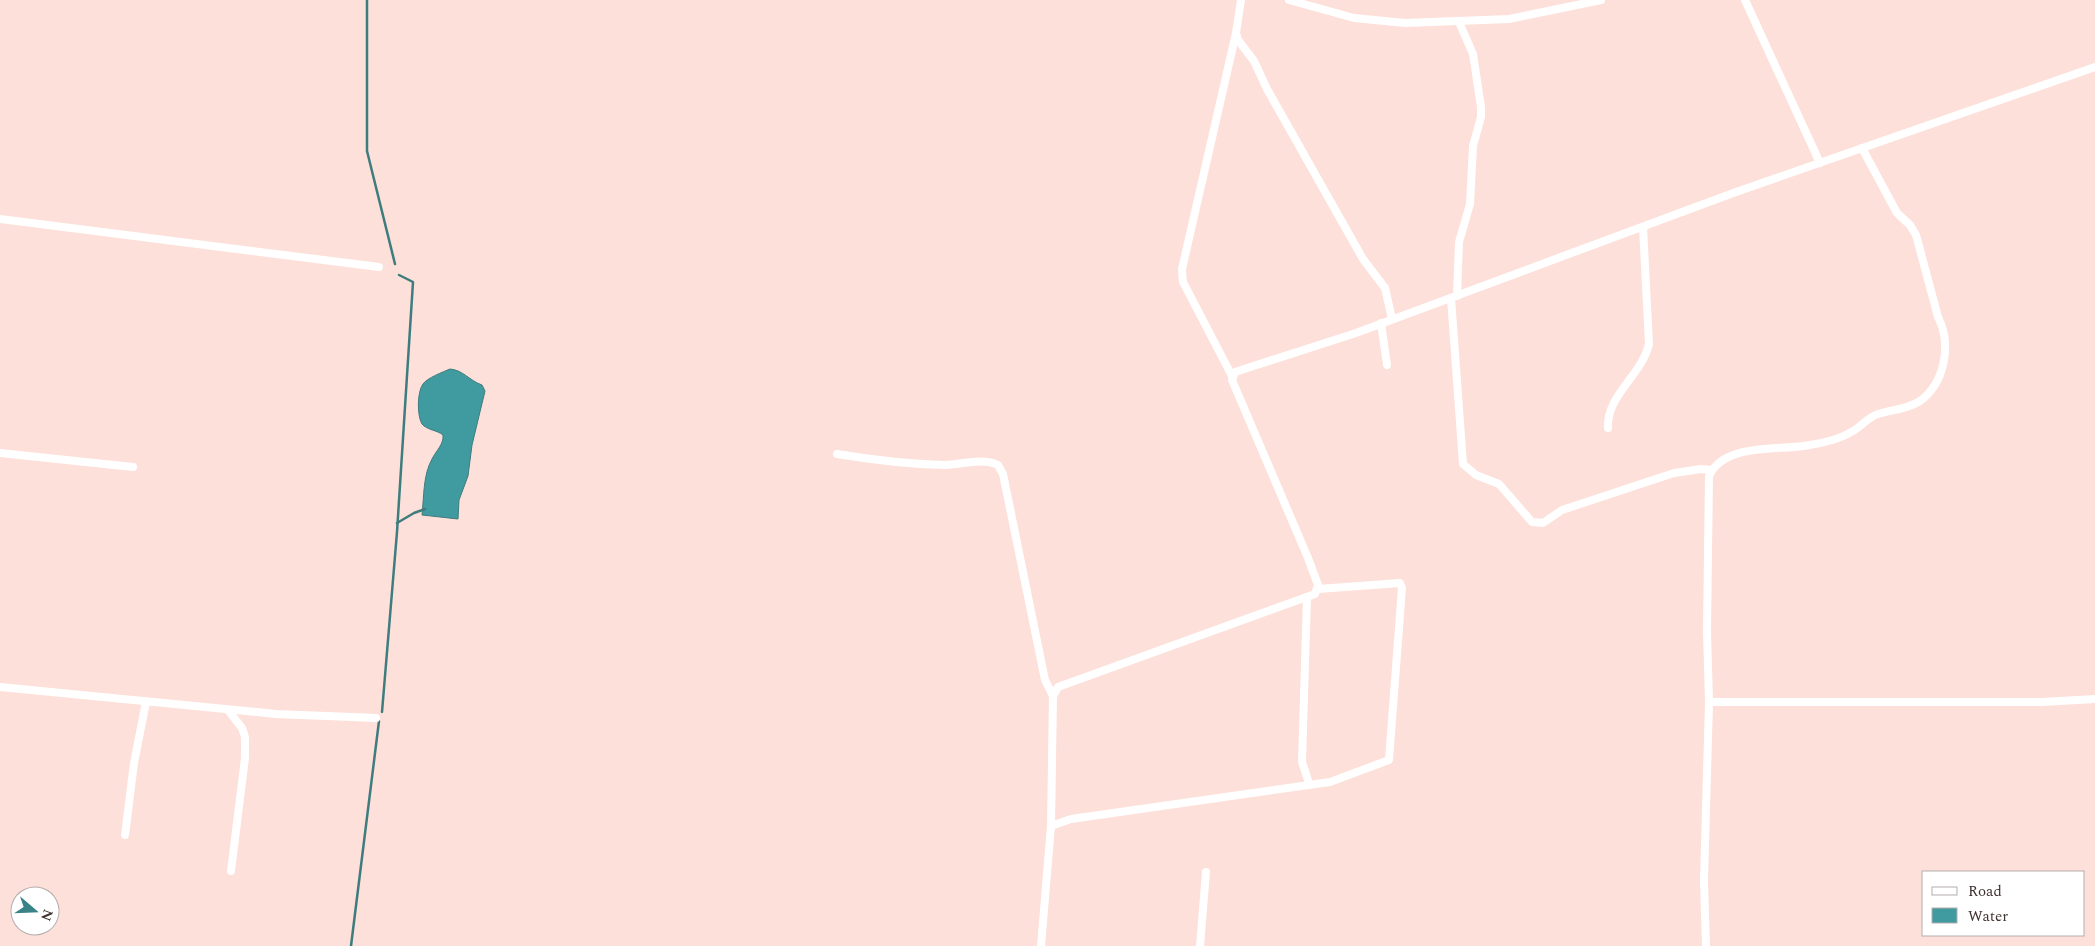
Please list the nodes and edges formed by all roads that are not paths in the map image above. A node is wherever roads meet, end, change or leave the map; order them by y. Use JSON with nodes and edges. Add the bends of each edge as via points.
{"nodes":[{"id":1,"x":1241,"y":0,"type":"edge"},
{"id":2,"x":1289,"y":0,"type":"edge"},
{"id":3,"x":1600,"y":0,"type":"edge"},
{"id":4,"x":1745,"y":0,"type":"edge"},
{"id":5,"x":1459,"y":22,"type":"junction"},
{"id":6,"x":1236,"y":33,"type":"junction"},
{"id":7,"x":2095,"y":67,"type":"edge"},
{"id":8,"x":1862,"y":148,"type":"junction"},
{"id":9,"x":1820,"y":163,"type":"junction"},
{"id":10,"x":0,"y":219,"type":"edge"},
{"id":11,"x":1643,"y":227,"type":"junction"},
{"id":12,"x":380,"y":268,"type":"dead end"},
{"id":13,"x":1454,"y":297,"type":"junction"},
{"id":14,"x":1392,"y":319,"type":"junction"},
{"id":15,"x":1381,"y":323,"type":"junction"},
{"id":16,"x":1387,"y":365,"type":"dead end"},
{"id":17,"x":1232,"y":376,"type":"junction"},
{"id":18,"x":1608,"y":428,"type":"dead end"},
{"id":19,"x":0,"y":452,"type":"edge"},
{"id":20,"x":837,"y":454,"type":"dead end"},
{"id":21,"x":133,"y":467,"type":"dead end"},
{"id":22,"x":1712,"y":470,"type":"junction"},
{"id":23,"x":1318,"y":589,"type":"junction"},
{"id":24,"x":1307,"y":597,"type":"junction"},
{"id":25,"x":0,"y":687,"type":"edge"},
{"id":26,"x":1053,"y":696,"type":"junction"},
{"id":27,"x":2095,"y":699,"type":"edge"},
{"id":28,"x":146,"y":702,"type":"junction"},
{"id":29,"x":1709,"y":702,"type":"junction"},
{"id":30,"x":228,"y":710,"type":"junction"},
{"id":31,"x":376,"y":718,"type":"dead end"},
{"id":32,"x":1309,"y":783,"type":"junction"},
{"id":33,"x":1051,"y":826,"type":"junction"},
{"id":34,"x":125,"y":835,"type":"dead end"},
{"id":35,"x":231,"y":871,"type":"dead end"},
{"id":36,"x":1206,"y":872,"type":"dead end"},
{"id":37,"x":1041,"y":946,"type":"edge"},
{"id":38,"x":1200,"y":946,"type":"edge"},
{"id":39,"x":1706,"y":946,"type":"edge"}],
"edges":[{"from":1,"to":6,"type":"street"},
{"from":2,"to":5,"type":"street","via":[[1370,20]]},
{"from":3,"to":5,"type":"street","via":[[1509,18]]},
{"from":4,"to":9,"type":"street"},
{"from":5,"to":13,"type":"street","via":[[1473,54],[1481,117],[1473,146],[1470,204],[1459,242]]},
{"from":6,"to":14,"type":"street","via":[[1362,259],[1385,288]]},
{"from":6,"to":17,"type":"street","via":[[1182,269],[1183,282]]},
{"from":7,"to":8,"type":"street"},
{"from":8,"to":9,"type":"street"},
{"from":8,"to":22,"type":"street","via":[[1897,213],[1916,235],[1944,330],[1946,345],[1941,372],[1924,398],[1899,411],[1878,414],[1853,431],[1809,445],[1749,451],[1728,458]]},
{"from":9,"to":11,"type":"street"},
{"from":10,"to":12,"type":"street"},
{"from":11,"to":13,"type":"street"},
{"from":11,"to":18,"type":"street","via":[[1648,344],[1638,370],[1612,407]]},
{"from":13,"to":14,"type":"street"},
{"from":13,"to":22,"type":"street","via":[[1463,464],[1476,475],[1499,484],[1532,522],[1543,523],[1562,510],[1674,473],[1701,468]]},
{"from":14,"to":15,"type":"street"},
{"from":15,"to":16,"type":"street"},
{"from":15,"to":17,"type":"street","via":[[1248,367]]},
{"from":17,"to":23,"type":"street"},
{"from":19,"to":21,"type":"street"},
{"from":20,"to":26,"type":"street","via":[[879,461],[998,465],[1003,474],[1045,680]]},
{"from":22,"to":29,"type":"street","via":[[1709,476]]},
{"from":23,"to":24,"type":"street"},
{"from":23,"to":32,"type":"street","via":[[1400,583],[1402,601],[1389,760],[1330,782]]},
{"from":24,"to":26,"type":"street","via":[[1058,687]]},
{"from":24,"to":32,"type":"street","via":[[1302,762]]},
{"from":25,"to":28,"type":"street"},
{"from":26,"to":33,"type":"street"},
{"from":27,"to":29,"type":"street","via":[[2042,702]]},
{"from":28,"to":30,"type":"street"},
{"from":28,"to":34,"type":"street"},
{"from":29,"to":39,"type":"street","via":[[1704,848]]},
{"from":30,"to":31,"type":"street"},
{"from":30,"to":35,"type":"street","via":[[245,737]]},
{"from":32,"to":33,"type":"street","via":[[1071,819]]},
{"from":33,"to":37,"type":"street"},
{"from":36,"to":38,"type":"street"}]}
